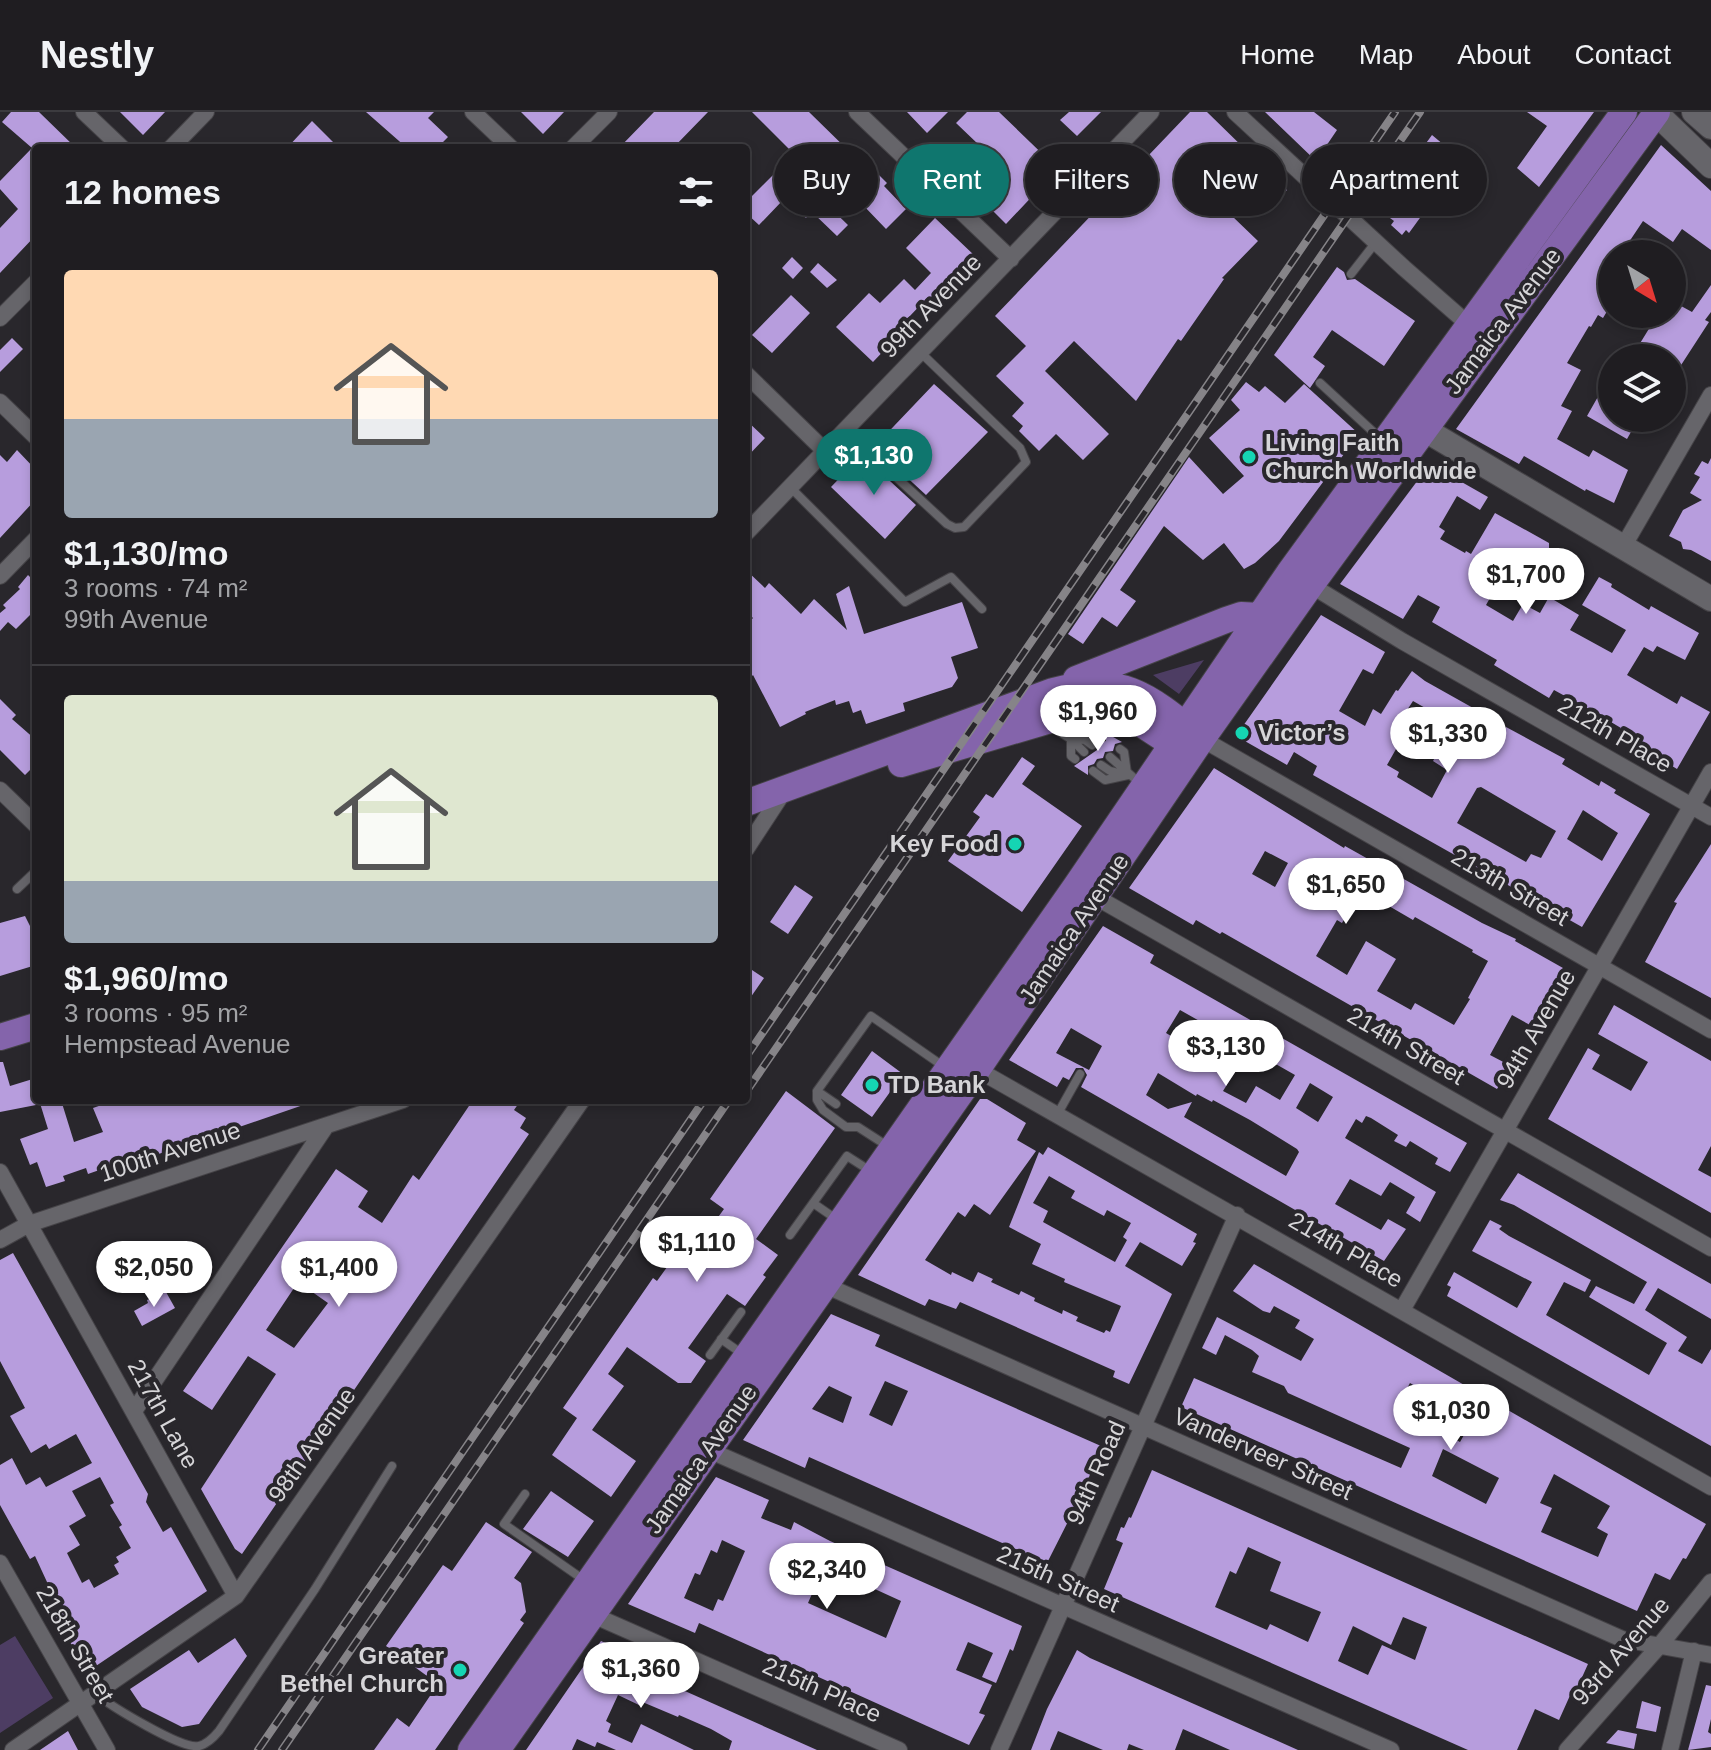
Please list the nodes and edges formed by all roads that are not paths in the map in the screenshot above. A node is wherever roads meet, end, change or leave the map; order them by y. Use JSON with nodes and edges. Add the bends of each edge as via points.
{"nodes":[{"id":1,"x":84,"y":112,"type":"edge"},
{"id":2,"x":206,"y":112,"type":"edge"},
{"id":3,"x":473,"y":112,"type":"edge"},
{"id":4,"x":609,"y":112,"type":"edge"},
{"id":5,"x":857,"y":112,"type":"edge"},
{"id":6,"x":1151,"y":112,"type":"edge"},
{"id":7,"x":1235,"y":112,"type":"edge"},
{"id":8,"x":1656,"y":112,"type":"edge"},
{"id":9,"x":1694,"y":112,"type":"edge"},
{"id":10,"x":1617,"y":115,"type":"edge"},
{"id":11,"x":1711,"y":127,"type":"edge"},
{"id":12,"x":118,"y":144,"type":"edge"},
{"id":13,"x":175,"y":144,"type":"edge"},
{"id":14,"x":507,"y":144,"type":"edge"},
{"id":15,"x":577,"y":144,"type":"edge"},
{"id":16,"x":1711,"y":166,"type":"edge"},
{"id":17,"x":1376,"y":242,"type":"junction"},
{"id":18,"x":1011,"y":259,"type":"junction"},
{"id":19,"x":1351,"y":274,"type":"dead end"},
{"id":20,"x":32,"y":286,"type":"edge"},
{"id":21,"x":0,"y":318,"type":"edge"},
{"id":22,"x":1469,"y":325,"type":"junction"},
{"id":23,"x":1490,"y":342,"type":"junction"},
{"id":24,"x":920,"y":352,"type":"junction"},
{"id":25,"x":750,"y":378,"type":"edge"},
{"id":26,"x":1320,"y":383,"type":"dead end"},
{"id":27,"x":1711,"y":395,"type":"edge"},
{"id":28,"x":0,"y":402,"type":"edge"},
{"id":29,"x":1413,"y":424,"type":"junction"},
{"id":30,"x":845,"y":430,"type":"junction"},
{"id":31,"x":32,"y":433,"type":"edge"},
{"id":32,"x":1385,"y":442,"type":"junction"},
{"id":33,"x":825,"y":451,"type":"junction"},
{"id":34,"x":790,"y":487,"type":"junction"},
{"id":35,"x":750,"y":529,"type":"edge"},
{"id":36,"x":32,"y":543,"type":"edge"},
{"id":37,"x":1623,"y":547,"type":"junction"},
{"id":38,"x":0,"y":576,"type":"edge"},
{"id":39,"x":1300,"y":579,"type":"junction"},
{"id":40,"x":1711,"y":599,"type":"edge"},
{"id":41,"x":982,"y":609,"type":"dead end"},
{"id":42,"x":1260,"y":616,"type":"junction"},
{"id":43,"x":1053,"y":691,"type":"junction"},
{"id":44,"x":1044,"y":722,"type":"junction"},
{"id":45,"x":1186,"y":736,"type":"junction"},
{"id":46,"x":1101,"y":737,"type":"dead end"},
{"id":47,"x":1071,"y":739,"type":"junction"},
{"id":48,"x":1092,"y":745,"type":"dead end"},
{"id":49,"x":1120,"y":749,"type":"dead end"},
{"id":50,"x":1084,"y":752,"type":"dead end"},
{"id":51,"x":1110,"y":757,"type":"dead end"},
{"id":52,"x":1075,"y":759,"type":"dead end"},
{"id":53,"x":1101,"y":765,"type":"dead end"},
{"id":54,"x":1093,"y":771,"type":"dead end"},
{"id":55,"x":1711,"y":772,"type":"edge"},
{"id":56,"x":1136,"y":781,"type":"junction"},
{"id":57,"x":0,"y":790,"type":"edge"},
{"id":58,"x":784,"y":791,"type":"junction"},
{"id":59,"x":750,"y":802,"type":"edge"},
{"id":60,"x":1692,"y":805,"type":"junction"},
{"id":61,"x":32,"y":814,"type":"edge"},
{"id":62,"x":1711,"y":817,"type":"edge"},
{"id":63,"x":750,"y":843,"type":"edge"},
{"id":64,"x":32,"y":875,"type":"edge"},
{"id":65,"x":17,"y":889,"type":"dead end"},
{"id":66,"x":1086,"y":892,"type":"junction"},
{"id":67,"x":1599,"y":966,"type":"junction"},
{"id":68,"x":32,"y":1027,"type":"edge"},
{"id":69,"x":1711,"y":1030,"type":"edge"},
{"id":70,"x":0,"y":1037,"type":"edge"},
{"id":71,"x":960,"y":1066,"type":"junction"},
{"id":72,"x":1080,"y":1074,"type":"dead end"},
{"id":73,"x":817,"y":1091,"type":"junction"},
{"id":74,"x":391,"y":1104,"type":"edge"},
{"id":75,"x":576,"y":1104,"type":"edge"},
{"id":76,"x":836,"y":1104,"type":"dead end"},
{"id":77,"x":1057,"y":1115,"type":"junction"},
{"id":78,"x":854,"y":1116,"type":"dead end"},
{"id":79,"x":326,"y":1126,"type":"junction"},
{"id":80,"x":858,"y":1127,"type":"junction"},
{"id":81,"x":1507,"y":1130,"type":"junction"},
{"id":82,"x":893,"y":1150,"type":"junction"},
{"id":83,"x":0,"y":1172,"type":"edge"},
{"id":84,"x":876,"y":1174,"type":"junction"},
{"id":85,"x":813,"y":1203,"type":"junction"},
{"id":86,"x":1237,"y":1215,"type":"junction"},
{"id":87,"x":841,"y":1223,"type":"junction"},
{"id":88,"x":29,"y":1224,"type":"junction"},
{"id":89,"x":790,"y":1235,"type":"dead end"},
{"id":90,"x":0,"y":1240,"type":"edge"},
{"id":91,"x":1711,"y":1248,"type":"edge"},
{"id":92,"x":814,"y":1280,"type":"junction"},
{"id":93,"x":1402,"y":1310,"type":"junction"},
{"id":94,"x":741,"y":1312,"type":"dead end"},
{"id":95,"x":721,"y":1339,"type":"junction"},
{"id":96,"x":710,"y":1355,"type":"dead end"},
{"id":97,"x":746,"y":1356,"type":"junction"},
{"id":98,"x":134,"y":1411,"type":"junction"},
{"id":99,"x":1142,"y":1427,"type":"junction"},
{"id":100,"x":697,"y":1444,"type":"junction"},
{"id":101,"x":392,"y":1466,"type":"dead end"},
{"id":102,"x":1711,"y":1487,"type":"edge"},
{"id":103,"x":525,"y":1494,"type":"dead end"},
{"id":104,"x":0,"y":1563,"type":"edge"},
{"id":105,"x":588,"y":1582,"type":"junction"},
{"id":106,"x":1711,"y":1582,"type":"edge"},
{"id":107,"x":236,"y":1596,"type":"junction"},
{"id":108,"x":1063,"y":1607,"type":"junction"},
{"id":109,"x":582,"y":1610,"type":"junction"},
{"id":110,"x":1660,"y":1645,"type":"junction"},
{"id":111,"x":1703,"y":1653,"type":"edge"},
{"id":112,"x":96,"y":1694,"type":"junction"},
{"id":113,"x":79,"y":1705,"type":"junction"},
{"id":114,"x":13,"y":1750,"type":"edge"},
{"id":115,"x":107,"y":1750,"type":"edge"},
{"id":116,"x":471,"y":1750,"type":"edge"},
{"id":117,"x":497,"y":1750,"type":"edge"},
{"id":118,"x":899,"y":1750,"type":"edge"},
{"id":119,"x":999,"y":1750,"type":"edge"},
{"id":120,"x":1391,"y":1750,"type":"edge"},
{"id":121,"x":1567,"y":1750,"type":"edge"},
{"id":122,"x":1670,"y":1750,"type":"edge"}],
"edges":[{"from":1,"to":12,"type":"street"},
{"from":2,"to":13,"type":"street"},
{"from":3,"to":14,"type":"street"},
{"from":4,"to":15,"type":"street"},
{"from":5,"to":18,"type":"street"},
{"from":6,"to":18,"type":"street","name":"99th Avenue"},
{"from":7,"to":17,"type":"street"},
{"from":8,"to":16,"type":"main road"},
{"from":8,"to":23,"type":"main road","name":"Jamaica Avenue"},
{"from":9,"to":11,"type":"main road"},
{"from":10,"to":22,"type":"main road","name":"Jamaica Avenue"},
{"from":17,"to":19,"type":"lane"},
{"from":17,"to":22,"type":"street"},
{"from":18,"to":24,"type":"street","name":"99th Avenue"},
{"from":20,"to":21,"type":"street"},
{"from":22,"to":23,"type":"street"},
{"from":22,"to":29,"type":"main road","name":"Jamaica Avenue"},
{"from":23,"to":29,"type":"main road","name":"Jamaica Avenue"},
{"from":24,"to":30,"type":"street","name":"99th Avenue"},
{"from":24,"to":30,"type":"lane","via":[[1025,457],[1026,462],[964,527],[947,524]]},
{"from":25,"to":33,"type":"street"},
{"from":26,"to":32,"type":"lane"},
{"from":27,"to":37,"type":"street"},
{"from":28,"to":31,"type":"street"},
{"from":29,"to":32,"type":"main road","name":"Jamaica Avenue"},
{"from":29,"to":37,"type":"main road"},
{"from":29,"to":39,"type":"main road","name":"Jamaica Avenue"},
{"from":30,"to":33,"type":"street","name":"99th Avenue"},
{"from":32,"to":39,"type":"main road","name":"Jamaica Avenue"},
{"from":33,"to":34,"type":"street","name":"99th Avenue"},
{"from":34,"to":35,"type":"street","name":"99th Avenue"},
{"from":34,"to":41,"type":"lane","via":[[905,602],[951,577]]},
{"from":36,"to":38,"type":"street"},
{"from":37,"to":40,"type":"main road"},
{"from":39,"to":42,"type":"main road","name":"Jamaica Avenue"},
{"from":39,"to":45,"type":"main road","name":"Jamaica Avenue","via":[[1224,710]]},
{"from":39,"to":60,"type":"street","name":"212th Place"},
{"from":42,"to":43,"type":"main road","via":[[1226,620],[1088,672]]},
{"from":42,"to":45,"type":"main road","name":"Jamaica Avenue"},
{"from":43,"to":45,"type":"main road","via":[[1091,683],[1121,686]]},
{"from":43,"to":58,"type":"main road"},
{"from":44,"to":45,"type":"main road","via":[[1106,705]]},
{"from":44,"to":47,"type":"lane"},
{"from":44,"to":58,"type":"main road"},
{"from":45,"to":56,"type":"main road","name":"Jamaica Avenue"},
{"from":45,"to":66,"type":"main road","name":"Jamaica Avenue"},
{"from":45,"to":67,"type":"street","name":"213th Street"},
{"from":46,"to":47,"type":"lane","via":[[1092,731]]},
{"from":47,"to":48,"type":"lane"},
{"from":47,"to":50,"type":"lane"},
{"from":47,"to":52,"type":"lane"},
{"from":49,"to":56,"type":"lane"},
{"from":51,"to":56,"type":"lane"},
{"from":53,"to":56,"type":"lane"},
{"from":54,"to":56,"type":"lane","via":[[1105,780]]},
{"from":55,"to":60,"type":"street","name":"94th Avenue"},
{"from":56,"to":66,"type":"main road","name":"Jamaica Avenue"},
{"from":57,"to":61,"type":"street"},
{"from":58,"to":59,"type":"main road"},
{"from":58,"to":63,"type":"street"},
{"from":60,"to":62,"type":"street","name":"212th Place"},
{"from":60,"to":67,"type":"street","name":"94th Avenue"},
{"from":64,"to":65,"type":"lane"},
{"from":66,"to":71,"type":"main road","name":"Jamaica Avenue"},
{"from":66,"to":81,"type":"street","name":"214th Street"},
{"from":67,"to":69,"type":"street","name":"213th Street"},
{"from":67,"to":81,"type":"street","name":"94th Avenue"},
{"from":68,"to":70,"type":"main road"},
{"from":71,"to":73,"type":"lane","via":[[871,1016]]},
{"from":71,"to":77,"type":"street","name":"214th Place"},
{"from":71,"to":82,"type":"main road","name":"Jamaica Avenue"},
{"from":71,"to":92,"type":"main road","name":"Jamaica Avenue"},
{"from":72,"to":77,"type":"lane"},
{"from":73,"to":76,"type":"lane"},
{"from":73,"to":80,"type":"lane","via":[[823,1110],[846,1127]]},
{"from":74,"to":79,"type":"street","name":"100th Avenue"},
{"from":75,"to":107,"type":"street","name":"98th Avenue"},
{"from":77,"to":86,"type":"street","name":"214th Place"},
{"from":78,"to":80,"type":"lane"},
{"from":79,"to":88,"type":"street","name":"100th Avenue"},
{"from":79,"to":98,"type":"street"},
{"from":80,"to":82,"type":"lane"},
{"from":81,"to":91,"type":"street","name":"214th Street"},
{"from":81,"to":93,"type":"street","name":"94th Avenue"},
{"from":82,"to":84,"type":"main road","name":"Jamaica Avenue"},
{"from":83,"to":88,"type":"street","name":"217th Lane"},
{"from":84,"to":85,"type":"lane","via":[[847,1156]]},
{"from":84,"to":87,"type":"main road","name":"Jamaica Avenue"},
{"from":85,"to":87,"type":"lane"},
{"from":85,"to":89,"type":"lane"},
{"from":86,"to":93,"type":"street","name":"214th Place"},
{"from":86,"to":99,"type":"street","name":"94th Road"},
{"from":87,"to":92,"type":"main road","name":"Jamaica Avenue"},
{"from":88,"to":90,"type":"street","name":"100th Avenue"},
{"from":88,"to":98,"type":"street","name":"217th Lane"},
{"from":92,"to":97,"type":"main road","name":"Jamaica Avenue"},
{"from":92,"to":99,"type":"street","name":"Vanderveer Street"},
{"from":92,"to":100,"type":"main road","name":"Jamaica Avenue"},
{"from":93,"to":102,"type":"street","name":"214th Place"},
{"from":94,"to":95,"type":"lane"},
{"from":95,"to":96,"type":"lane"},
{"from":95,"to":97,"type":"lane"},
{"from":97,"to":100,"type":"main road","name":"Jamaica Avenue"},
{"from":98,"to":107,"type":"street","name":"217th Lane"},
{"from":99,"to":108,"type":"street","name":"94th Road"},
{"from":99,"to":110,"type":"street","name":"Vanderveer Street","via":[[1622,1639]]},
{"from":100,"to":105,"type":"main road","name":"Jamaica Avenue"},
{"from":100,"to":108,"type":"street","name":"215th Street"},
{"from":100,"to":109,"type":"main road","name":"Jamaica Avenue"},
{"from":101,"to":112,"type":"lane","via":[[315,1589],[208,1742],[189,1746]]},
{"from":103,"to":105,"type":"lane","via":[[504,1524]]},
{"from":104,"to":113,"type":"street","name":"218th Street"},
{"from":105,"to":109,"type":"main road","name":"Jamaica Avenue"},
{"from":106,"to":110,"type":"street","name":"93rd Avenue"},
{"from":107,"to":112,"type":"street","name":"98th Avenue"},
{"from":108,"to":119,"type":"street","name":"94th Road"},
{"from":108,"to":120,"type":"street","name":"215th Street"},
{"from":109,"to":116,"type":"main road","name":"Jamaica Avenue"},
{"from":109,"to":117,"type":"main road","name":"Jamaica Avenue"},
{"from":109,"to":118,"type":"street","name":"215th Place"},
{"from":110,"to":111,"type":"street","name":"Vanderveer Street"},
{"from":110,"to":121,"type":"street","name":"93rd Avenue"},
{"from":111,"to":122,"type":"street"},
{"from":112,"to":113,"type":"street","name":"98th Avenue"},
{"from":113,"to":114,"type":"street","name":"98th Avenue"},
{"from":113,"to":115,"type":"street","name":"218th Street"}]}
